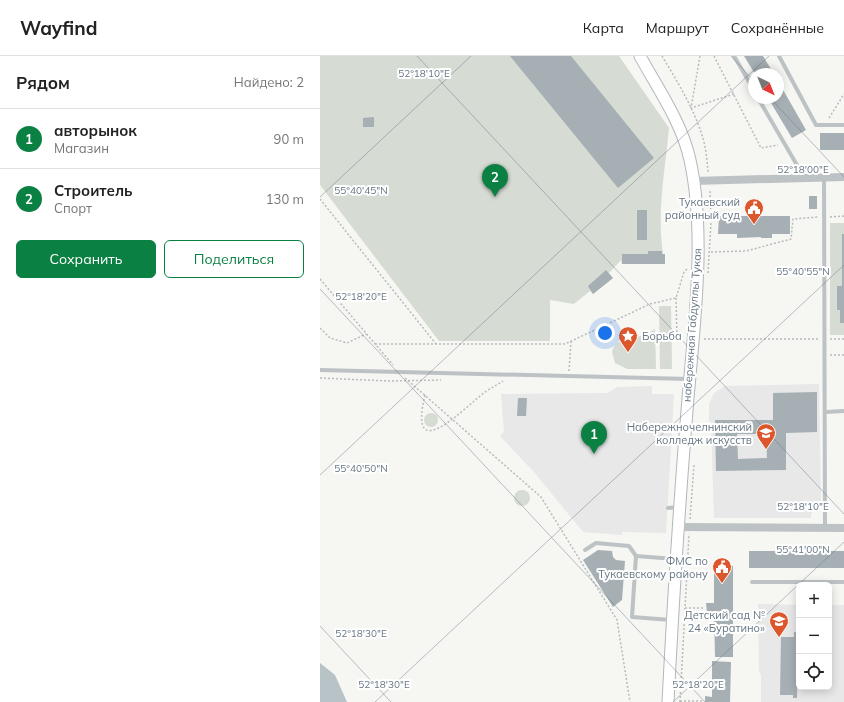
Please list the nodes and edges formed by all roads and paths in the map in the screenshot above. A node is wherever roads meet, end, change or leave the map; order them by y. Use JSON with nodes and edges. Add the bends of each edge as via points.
{"nodes":[{"id":1,"x":640,"y":56,"type":"edge"},
{"id":2,"x":700,"y":56,"type":"edge"},
{"id":3,"x":714,"y":56,"type":"edge"},
{"id":4,"x":734,"y":56,"type":"edge"},
{"id":5,"x":779,"y":56,"type":"edge"},
{"id":6,"x":748,"y":80,"type":"edge"},
{"id":7,"x":734,"y":94,"type":"junction"},
{"id":8,"x":844,"y":94,"type":"edge"},
{"id":9,"x":762,"y":104,"type":"edge"},
{"id":10,"x":825,"y":125,"type":"junction"},
{"id":11,"x":844,"y":125,"type":"edge"},
{"id":12,"x":785,"y":144,"type":"junction"},
{"id":13,"x":801,"y":172,"type":"dead end"},
{"id":14,"x":824,"y":177,"type":"junction"},
{"id":15,"x":844,"y":177,"type":"edge"},
{"id":16,"x":693,"y":181,"type":"junction"},
{"id":17,"x":320,"y":199,"type":"edge"},
{"id":18,"x":844,"y":216,"type":"edge"},
{"id":19,"x":824,"y":217,"type":"junction"},
{"id":20,"x":320,"y":279,"type":"edge"},
{"id":21,"x":676,"y":298,"type":"dead end"},
{"id":22,"x":320,"y":328,"type":"edge"},
{"id":23,"x":366,"y":334,"type":"junction"},
{"id":24,"x":692,"y":339,"type":"junction"},
{"id":25,"x":825,"y":339,"type":"junction"},
{"id":26,"x":844,"y":339,"type":"edge"},
{"id":27,"x":375,"y":344,"type":"junction"},
{"id":28,"x":436,"y":344,"type":"junction"},
{"id":29,"x":565,"y":344,"type":"dead end"},
{"id":30,"x":826,"y":355,"type":"junction"},
{"id":31,"x":844,"y":355,"type":"edge"},
{"id":32,"x":320,"y":370,"type":"edge"},
{"id":33,"x":399,"y":373,"type":"junction"},
{"id":34,"x":689,"y":379,"type":"junction"},
{"id":35,"x":505,"y":380,"type":"dead end"},
{"id":36,"x":425,"y":395,"type":"junction"},
{"id":37,"x":844,"y":411,"type":"edge"},
{"id":38,"x":826,"y":412,"type":"junction"},
{"id":39,"x":454,"y":419,"type":"junction"},
{"id":40,"x":677,"y":527,"type":"junction"},
{"id":41,"x":825,"y":528,"type":"junction"},
{"id":42,"x":844,"y":528,"type":"edge"},
{"id":43,"x":585,"y":550,"type":"dead end"},
{"id":44,"x":636,"y":556,"type":"junction"},
{"id":45,"x":676,"y":559,"type":"junction"},
{"id":46,"x":752,"y":582,"type":"dead end"},
{"id":47,"x":844,"y":582,"type":"edge"},
{"id":48,"x":685,"y":608,"type":"dead end"},
{"id":49,"x":704,"y":608,"type":"dead end"},
{"id":50,"x":672,"y":620,"type":"junction"},
{"id":51,"x":680,"y":701,"type":"dead end"},
{"id":52,"x":703,"y":701,"type":"edge"},
{"id":53,"x":630,"y":702,"type":"edge"},
{"id":54,"x":668,"y":702,"type":"edge"}],
"edges":[{"from":1,"to":16,"type":"main road","name":"набережная Габдуллы Тукая","via":[[683,135]]},
{"from":2,"to":7,"type":"path","via":[[691,108]]},
{"from":3,"to":7,"type":"path"},
{"from":4,"to":6,"type":"lane"},
{"from":5,"to":10,"type":"lane","via":[[816,125]]},
{"from":7,"to":12,"type":"path","via":[[761,148]]},
{"from":8,"to":10,"type":"path"},
{"from":9,"to":12,"type":"lane"},
{"from":10,"to":11,"type":"lane"},
{"from":12,"to":13,"type":"lane"},
{"from":14,"to":15,"type":"street"},
{"from":14,"to":16,"type":"street"},
{"from":14,"to":19,"type":"lane"},
{"from":16,"to":24,"type":"main road","name":"набережная Габдуллы Тукая","via":[[698,244]]},
{"from":17,"to":28,"type":"path"},
{"from":18,"to":19,"type":"path"},
{"from":19,"to":25,"type":"lane"},
{"from":20,"to":23,"type":"path"},
{"from":21,"to":24,"type":"path","via":[[677,339]]},
{"from":22,"to":23,"type":"path","via":[[330,338],[347,343]]},
{"from":23,"to":27,"type":"path"},
{"from":24,"to":25,"type":"path"},
{"from":24,"to":34,"type":"main road","name":"набережная Габдуллы Тукая"},
{"from":25,"to":26,"type":"path"},
{"from":25,"to":30,"type":"lane"},
{"from":27,"to":28,"type":"path"},
{"from":27,"to":33,"type":"path"},
{"from":28,"to":29,"type":"path"},
{"from":30,"to":31,"type":"path"},
{"from":30,"to":38,"type":"lane"},
{"from":32,"to":33,"type":"lane"},
{"from":33,"to":34,"type":"lane"},
{"from":33,"to":36,"type":"path"},
{"from":34,"to":40,"type":"main road","name":"набережная Габдуллы Тукая","via":[[673,507]]},
{"from":35,"to":39,"type":"path"},
{"from":36,"to":39,"type":"path"},
{"from":36,"to":39,"type":"path","via":[[420,414],[424,427],[429,430],[436,429]]},
{"from":37,"to":38,"type":"lane"},
{"from":38,"to":41,"type":"lane"},
{"from":39,"to":53,"type":"path","via":[[541,497],[616,620]]},
{"from":40,"to":41,"type":"street"},
{"from":40,"to":45,"type":"main road","name":"набережная Габдуллы Тукая"},
{"from":41,"to":42,"type":"street"},
{"from":43,"to":44,"type":"lane","via":[[596,543],[629,546]]},
{"from":44,"to":45,"type":"lane"},
{"from":44,"to":50,"type":"lane","via":[[632,617]]},
{"from":45,"to":50,"type":"main road","name":"набережная Габдуллы Тукая"},
{"from":46,"to":47,"type":"lane"},
{"from":48,"to":49,"type":"path"},
{"from":50,"to":54,"type":"main road","name":"набережная Габдуллы Тукая"},
{"from":51,"to":52,"type":"path"}]}
